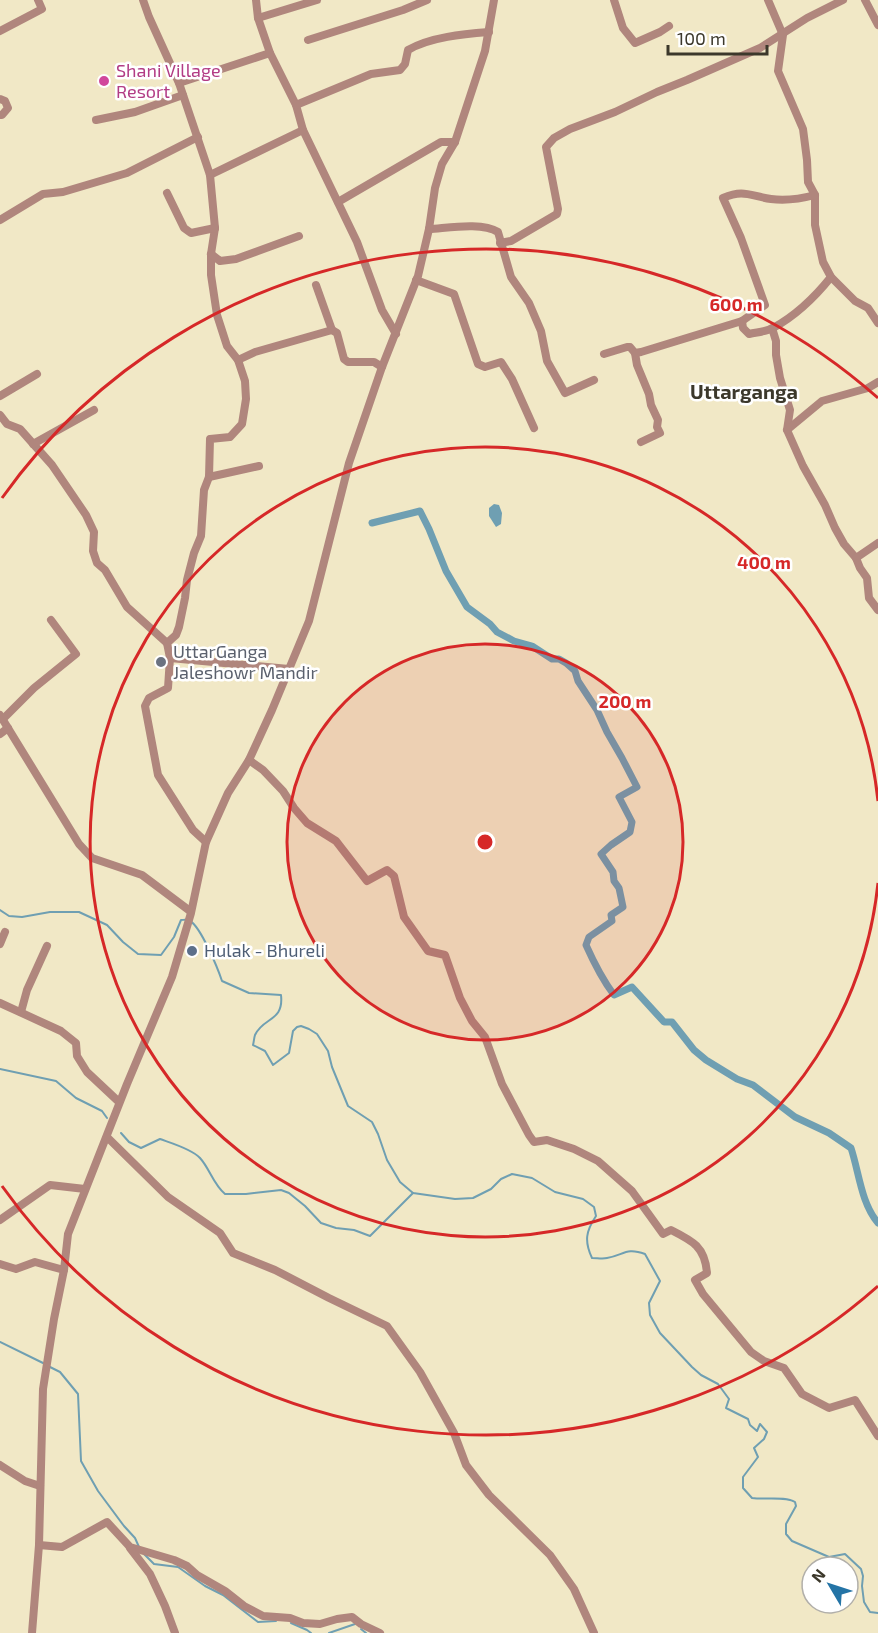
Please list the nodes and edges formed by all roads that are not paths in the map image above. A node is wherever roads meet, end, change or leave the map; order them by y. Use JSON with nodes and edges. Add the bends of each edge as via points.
{"nodes":[{"id":1,"x":38,"y":0,"type":"edge"},
{"id":2,"x":143,"y":0,"type":"edge"},
{"id":3,"x":256,"y":0,"type":"edge"},
{"id":4,"x":316,"y":0,"type":"edge"},
{"id":5,"x":427,"y":0,"type":"edge"},
{"id":6,"x":494,"y":0,"type":"edge"},
{"id":7,"x":614,"y":0,"type":"edge"},
{"id":8,"x":768,"y":0,"type":"edge"},
{"id":9,"x":843,"y":0,"type":"edge"},
{"id":10,"x":865,"y":0,"type":"edge"},
{"id":11,"x":258,"y":18,"type":"junction"},
{"id":12,"x":878,"y":25,"type":"edge"},
{"id":13,"x":669,"y":26,"type":"dead end"},
{"id":14,"x":0,"y":31,"type":"edge"},
{"id":15,"x":489,"y":32,"type":"junction"},
{"id":16,"x":783,"y":35,"type":"junction"},
{"id":17,"x":308,"y":40,"type":"dead end"},
{"id":18,"x":270,"y":52,"type":"junction"},
{"id":19,"x":179,"y":83,"type":"junction"},
{"id":20,"x":183,"y":95,"type":"junction"},
{"id":21,"x":0,"y":99,"type":"edge"},
{"id":22,"x":296,"y":105,"type":"junction"},
{"id":23,"x":0,"y":115,"type":"edge"},
{"id":24,"x":96,"y":120,"type":"dead end"},
{"id":25,"x":303,"y":130,"type":"junction"},
{"id":26,"x":198,"y":137,"type":"junction"},
{"id":27,"x":455,"y":142,"type":"junction"},
{"id":28,"x":210,"y":175,"type":"junction"},
{"id":29,"x":167,"y":193,"type":"dead end"},
{"id":30,"x":815,"y":195,"type":"junction"},
{"id":31,"x":338,"y":202,"type":"junction"},
{"id":32,"x":0,"y":220,"type":"edge"},
{"id":33,"x":215,"y":228,"type":"junction"},
{"id":34,"x":429,"y":229,"type":"junction"},
{"id":35,"x":299,"y":236,"type":"dead end"},
{"id":36,"x":500,"y":243,"type":"junction"},
{"id":37,"x":211,"y":254,"type":"junction"},
{"id":38,"x":831,"y":277,"type":"junction"},
{"id":39,"x":416,"y":280,"type":"junction"},
{"id":40,"x":316,"y":285,"type":"dead end"},
{"id":41,"x":742,"y":321,"type":"junction"},
{"id":42,"x":878,"y":323,"type":"edge"},
{"id":43,"x":772,"y":328,"type":"junction"},
{"id":44,"x":332,"y":330,"type":"junction"},
{"id":45,"x":396,"y":334,"type":"junction"},
{"id":46,"x":635,"y":353,"type":"junction"},
{"id":47,"x":604,"y":354,"type":"dead end"},
{"id":48,"x":238,"y":360,"type":"junction"},
{"id":49,"x":382,"y":367,"type":"junction"},
{"id":50,"x":37,"y":374,"type":"dead end"},
{"id":51,"x":594,"y":380,"type":"dead end"},
{"id":52,"x":878,"y":382,"type":"edge"},
{"id":53,"x":0,"y":396,"type":"edge"},
{"id":54,"x":94,"y":410,"type":"dead end"},
{"id":55,"x":0,"y":416,"type":"edge"},
{"id":56,"x":534,"y":428,"type":"dead end"},
{"id":57,"x":787,"y":430,"type":"junction"},
{"id":58,"x":640,"y":442,"type":"dead end"},
{"id":59,"x":33,"y":444,"type":"junction"},
{"id":60,"x":259,"y":466,"type":"dead end"},
{"id":61,"x":208,"y":477,"type":"junction"},
{"id":62,"x":878,"y":543,"type":"edge"},
{"id":63,"x":856,"y":558,"type":"junction"},
{"id":64,"x":878,"y":610,"type":"edge"},
{"id":65,"x":51,"y":620,"type":"dead end"},
{"id":66,"x":167,"y":643,"type":"junction"},
{"id":67,"x":170,"y":658,"type":"junction"},
{"id":68,"x":289,"y":669,"type":"junction"},
{"id":69,"x":2,"y":717,"type":"edge"},
{"id":70,"x":8,"y":728,"type":"junction"},
{"id":71,"x":0,"y":734,"type":"edge"},
{"id":72,"x":249,"y":760,"type":"junction"},
{"id":73,"x":206,"y":842,"type":"junction"},
{"id":74,"x":190,"y":912,"type":"junction"},
{"id":75,"x":5,"y":932,"type":"dead end"},
{"id":76,"x":0,"y":944,"type":"edge"},
{"id":77,"x":47,"y":946,"type":"dead end"},
{"id":78,"x":0,"y":1003,"type":"edge"},
{"id":79,"x":21,"y":1012,"type":"junction"},
{"id":80,"x":119,"y":1102,"type":"junction"},
{"id":81,"x":108,"y":1133,"type":"junction"},
{"id":82,"x":85,"y":1189,"type":"junction"},
{"id":83,"x":0,"y":1220,"type":"edge"},
{"id":84,"x":0,"y":1264,"type":"edge"},
{"id":85,"x":64,"y":1270,"type":"junction"},
{"id":86,"x":878,"y":1436,"type":"edge"},
{"id":87,"x":0,"y":1465,"type":"edge"},
{"id":88,"x":40,"y":1486,"type":"junction"},
{"id":89,"x":39,"y":1545,"type":"junction"},
{"id":90,"x":130,"y":1547,"type":"junction"},
{"id":91,"x":32,"y":1633,"type":"edge"},
{"id":92,"x":175,"y":1633,"type":"edge"},
{"id":93,"x":380,"y":1633,"type":"edge"},
{"id":94,"x":594,"y":1633,"type":"edge"}],
"edges":[{"from":1,"to":14,"type":"street","via":[[42,9]]},
{"from":2,"to":19,"type":"street"},
{"from":3,"to":11,"type":"street"},
{"from":4,"to":11,"type":"street"},
{"from":5,"to":17,"type":"street"},
{"from":6,"to":15,"type":"street"},
{"from":7,"to":13,"type":"street","via":[[623,28],[635,43]]},
{"from":8,"to":16,"type":"street"},
{"from":9,"to":16,"type":"street"},
{"from":10,"to":12,"type":"street"},
{"from":11,"to":18,"type":"street"},
{"from":15,"to":22,"type":"street","via":[[416,45],[408,50],[400,70],[371,74]]},
{"from":15,"to":27,"type":"street"},
{"from":16,"to":30,"type":"street","via":[[778,71],[803,129],[808,182]]},
{"from":16,"to":36,"type":"street","via":[[554,138],[546,153],[557,213],[511,242]]},
{"from":18,"to":19,"type":"street"},
{"from":18,"to":22,"type":"street"},
{"from":19,"to":20,"type":"street"},
{"from":20,"to":24,"type":"street","via":[[135,112]]},
{"from":20,"to":26,"type":"street"},
{"from":21,"to":23,"type":"street","via":[[8,108]]},
{"from":22,"to":25,"type":"street"},
{"from":25,"to":28,"type":"street"},
{"from":25,"to":31,"type":"street"},
{"from":26,"to":28,"type":"street"},
{"from":26,"to":32,"type":"street","via":[[128,173],[43,194]]},
{"from":27,"to":31,"type":"street","via":[[441,142]]},
{"from":27,"to":34,"type":"street","via":[[442,164]]},
{"from":28,"to":33,"type":"street"},
{"from":29,"to":33,"type":"street","via":[[184,228],[191,233]]},
{"from":30,"to":38,"type":"street","via":[[818,246]]},
{"from":30,"to":41,"type":"street","via":[[789,200],[741,193],[723,198],[765,305]]},
{"from":31,"to":45,"type":"street","via":[[382,310]]},
{"from":33,"to":37,"type":"street"},
{"from":34,"to":36,"type":"street","via":[[492,228],[498,232]]},
{"from":34,"to":39,"type":"street"},
{"from":35,"to":37,"type":"street","via":[[236,259],[220,261]]},
{"from":36,"to":51,"type":"street","via":[[511,277],[529,303],[541,331],[547,361],[565,393]]},
{"from":37,"to":48,"type":"street","via":[[218,315],[227,346]]},
{"from":38,"to":42,"type":"street","via":[[868,308]]},
{"from":38,"to":43,"type":"street","via":[[809,302]]},
{"from":39,"to":45,"type":"street"},
{"from":39,"to":56,"type":"street","via":[[454,294],[478,364],[485,367],[501,362]]},
{"from":40,"to":44,"type":"street"},
{"from":41,"to":43,"type":"street","via":[[749,334]]},
{"from":41,"to":46,"type":"street"},
{"from":43,"to":57,"type":"street","via":[[790,410]]},
{"from":44,"to":48,"type":"street"},
{"from":44,"to":49,"type":"street","via":[[337,333],[348,362],[374,362]]},
{"from":45,"to":49,"type":"street"},
{"from":46,"to":47,"type":"street","via":[[627,347]]},
{"from":46,"to":58,"type":"street","via":[[660,433]]},
{"from":48,"to":61,"type":"street","via":[[245,381],[242,424],[230,437],[210,439]]},
{"from":49,"to":68,"type":"street","via":[[349,463],[309,621]]},
{"from":50,"to":53,"type":"street"},
{"from":52,"to":57,"type":"street","via":[[822,401]]},
{"from":54,"to":59,"type":"street"},
{"from":55,"to":59,"type":"street","via":[[20,429]]},
{"from":57,"to":63,"type":"street","via":[[835,528]]},
{"from":59,"to":66,"type":"street","via":[[86,514],[94,532],[97,562],[127,607]]},
{"from":60,"to":61,"type":"street"},
{"from":61,"to":66,"type":"street","via":[[201,536],[187,579],[179,627]]},
{"from":62,"to":63,"type":"street"},
{"from":63,"to":64,"type":"street","via":[[867,578],[869,598]]},
{"from":65,"to":69,"type":"street","via":[[76,654]]},
{"from":66,"to":67,"type":"street"},
{"from":67,"to":68,"type":"street"},
{"from":67,"to":73,"type":"street","via":[[168,688],[149,698],[145,706],[158,775],[193,830]]},
{"from":68,"to":72,"type":"street"},
{"from":69,"to":70,"type":"street"},
{"from":70,"to":71,"type":"street"},
{"from":70,"to":74,"type":"street","via":[[79,844],[92,858],[142,874]]},
{"from":72,"to":73,"type":"street","via":[[228,793]]},
{"from":72,"to":86,"type":"street","via":[[263,770],[307,823],[336,841],[367,882],[387,870],[394,876],[404,917],[428,951],[445,955],[460,998],[485,1037],[502,1084],[534,1142],[547,1140],[598,1161],[632,1191],[663,1234],[671,1230],[697,1244],[706,1260],[707,1273],[695,1281],[751,1352],[784,1368],[802,1394],[829,1408],[855,1400]]},
{"from":73,"to":74,"type":"street"},
{"from":74,"to":80,"type":"street","via":[[172,977]]},
{"from":75,"to":76,"type":"street"},
{"from":77,"to":79,"type":"street"},
{"from":78,"to":79,"type":"street"},
{"from":79,"to":80,"type":"street","via":[[61,1031],[76,1043],[77,1056],[87,1072]]},
{"from":80,"to":81,"type":"street"},
{"from":81,"to":82,"type":"street"},
{"from":81,"to":94,"type":"street","via":[[168,1197],[220,1233],[233,1253],[387,1326],[420,1372],[466,1465],[489,1496],[550,1555],[574,1589]]},
{"from":82,"to":83,"type":"street","via":[[50,1185]]},
{"from":82,"to":85,"type":"street","via":[[68,1234]]},
{"from":84,"to":85,"type":"street","via":[[16,1269],[35,1262]]},
{"from":85,"to":88,"type":"street","via":[[43,1389]]},
{"from":87,"to":88,"type":"street"},
{"from":88,"to":89,"type":"street"},
{"from":89,"to":90,"type":"street","via":[[62,1547],[107,1522]]},
{"from":89,"to":91,"type":"street"},
{"from":90,"to":92,"type":"street","via":[[150,1574]]},
{"from":90,"to":93,"type":"street","via":[[187,1566],[263,1616],[320,1624],[352,1617]]}]}
